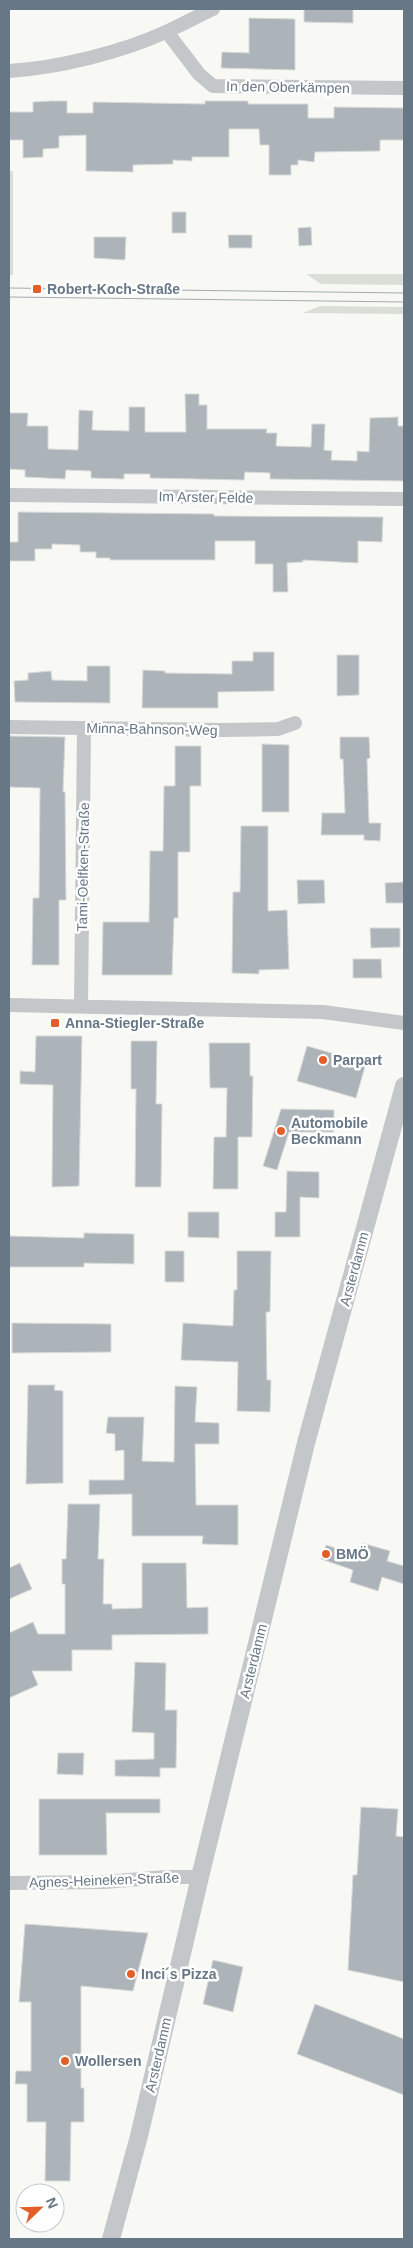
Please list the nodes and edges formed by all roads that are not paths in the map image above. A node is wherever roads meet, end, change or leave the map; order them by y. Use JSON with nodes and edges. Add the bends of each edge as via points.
{"nodes":[{"id":1,"x":213,"y":9,"type":"edge"},
{"id":2,"x":167,"y":32,"type":"junction"},
{"id":3,"x":9,"y":71,"type":"edge"},
{"id":4,"x":404,"y":88,"type":"edge"},
{"id":5,"x":9,"y":495,"type":"edge"},
{"id":6,"x":404,"y":499,"type":"edge"},
{"id":7,"x":295,"y":723,"type":"dead end"},
{"id":8,"x":9,"y":727,"type":"edge"},
{"id":9,"x":84,"y":728,"type":"junction"},
{"id":10,"x":9,"y":1005,"type":"edge"},
{"id":11,"x":81,"y":1006,"type":"junction"},
{"id":12,"x":404,"y":1023,"type":"edge"},
{"id":13,"x":404,"y":1086,"type":"edge"},
{"id":14,"x":200,"y":1877,"type":"junction"},
{"id":15,"x":9,"y":1883,"type":"edge"},
{"id":16,"x":111,"y":2239,"type":"edge"}],
"edges":[{"from":1,"to":2,"type":"street"},
{"from":2,"to":3,"type":"street","via":[[119,50],[33,69]]},
{"from":2,"to":4,"type":"street","name":"In den Oberkämpen","via":[[212,86]]},
{"from":5,"to":6,"type":"street","name":"Im Arster Felde"},
{"from":7,"to":9,"type":"street","name":"Minna-Bahnson-Weg","via":[[278,729]]},
{"from":8,"to":9,"type":"street","name":"Minna-Bahnson-Weg"},
{"from":9,"to":11,"type":"street","name":"Tami-Oelfken-Straße"},
{"from":10,"to":11,"type":"street"},
{"from":11,"to":12,"type":"street","via":[[323,1012]]},
{"from":13,"to":14,"type":"street","name":"Arsterdamm","via":[[306,1443]]},
{"from":14,"to":15,"type":"street","name":"Agnes-Heineken-Straße"},
{"from":14,"to":16,"type":"street","name":"Arsterdamm","via":[[139,2136]]}]}
